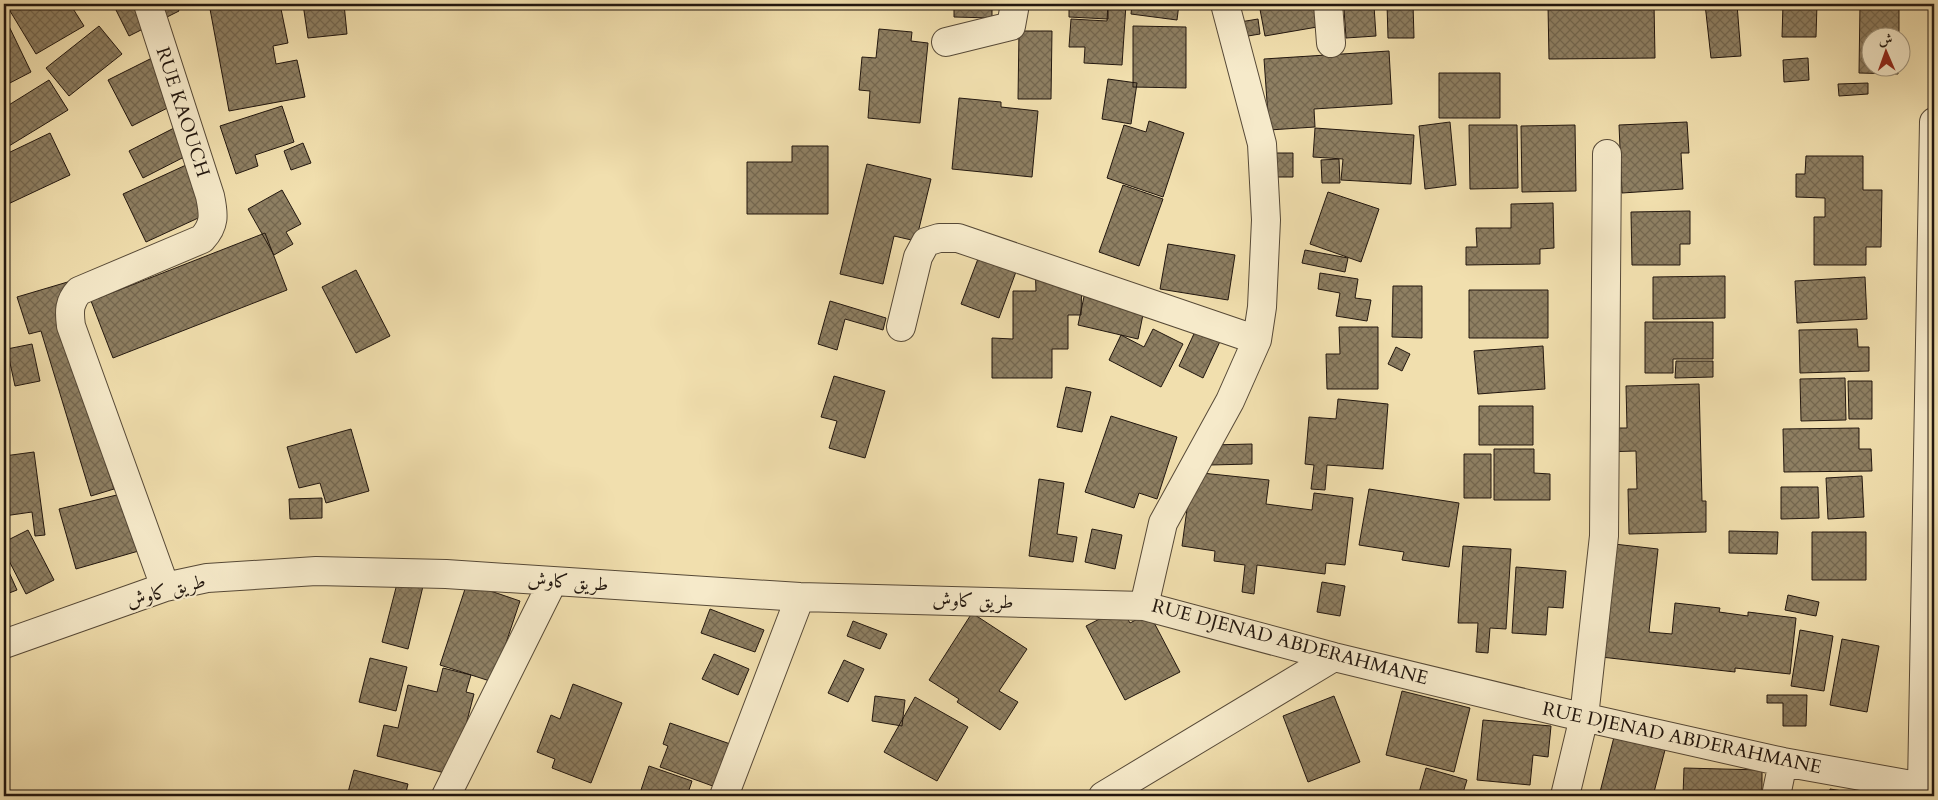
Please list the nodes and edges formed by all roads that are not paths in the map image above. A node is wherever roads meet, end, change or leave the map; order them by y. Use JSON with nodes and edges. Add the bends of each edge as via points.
{"nodes":[{"id":1,"x":148,"y":4,"type":"edge"},
{"id":2,"x":1015,"y":4,"type":"edge"},
{"id":3,"x":1225,"y":4,"type":"edge"},
{"id":4,"x":1328,"y":4,"type":"edge"},
{"id":5,"x":946,"y":42,"type":"dead end"},
{"id":6,"x":1331,"y":43,"type":"dead end"},
{"id":7,"x":1934,"y":122,"type":"edge"},
{"id":8,"x":1608,"y":154,"type":"dead end"},
{"id":9,"x":1933,"y":265,"type":"edge"},
{"id":10,"x":901,"y":327,"type":"dead end"},
{"id":11,"x":1257,"y":340,"type":"junction"},
{"id":12,"x":553,"y":581,"type":"junction"},
{"id":13,"x":165,"y":587,"type":"junction"},
{"id":14,"x":800,"y":597,"type":"junction"},
{"id":15,"x":1144,"y":606,"type":"junction"},
{"id":16,"x":4,"y":644,"type":"edge"},
{"id":17,"x":1334,"y":657,"type":"junction"},
{"id":18,"x":1584,"y":717,"type":"junction"},
{"id":19,"x":1783,"y":762,"type":"junction"},
{"id":20,"x":1928,"y":787,"type":"edge"},
{"id":21,"x":1108,"y":795,"type":"edge"},
{"id":22,"x":446,"y":796,"type":"edge"},
{"id":23,"x":724,"y":796,"type":"edge"},
{"id":24,"x":1565,"y":796,"type":"edge"},
{"id":25,"x":1776,"y":796,"type":"edge"}],
"edges":[{"from":1,"to":13,"type":"street","name":"RUE KAOUCH","via":[[210,196],[214,221],[202,239],[79,291],[71,300],[69,312],[71,326]]},
{"from":2,"to":5,"type":"street","via":[[1011,26]]},
{"from":3,"to":11,"type":"street","name":"RUE DJENAD ABDERAHMANE","via":[[1262,144],[1266,220]]},
{"from":4,"to":6,"type":"street"},
{"from":7,"to":9,"type":"street"},
{"from":8,"to":18,"type":"street","via":[[1604,536]]},
{"from":9,"to":20,"type":"street"},
{"from":10,"to":11,"type":"street","via":[[918,257],[926,242],[958,238]]},
{"from":11,"to":15,"type":"street","name":"RUE DJENAD ABDERAHMANE","via":[[1230,401],[1163,523]]},
{"from":12,"to":13,"type":"street","name":"طريق كاوش","via":[[316,571],[207,578]]},
{"from":12,"to":14,"type":"street","name":"طريق كاوش"},
{"from":12,"to":22,"type":"street"},
{"from":13,"to":16,"type":"street","name":"طريق كاوش"},
{"from":14,"to":15,"type":"street","name":"طريق كاوش"},
{"from":14,"to":23,"type":"street"},
{"from":15,"to":17,"type":"street","name":"RUE DJENAD ABDERAHMANE"},
{"from":17,"to":18,"type":"street","name":"RUE DJENAD ABDERAHMANE"},
{"from":17,"to":21,"type":"street"},
{"from":18,"to":19,"type":"street","name":"RUE DJENAD ABDERAHMANE"},
{"from":18,"to":24,"type":"street"},
{"from":19,"to":20,"type":"street","name":"RUE DJENAD ABDERAHMANE"},
{"from":19,"to":25,"type":"street"}]}
